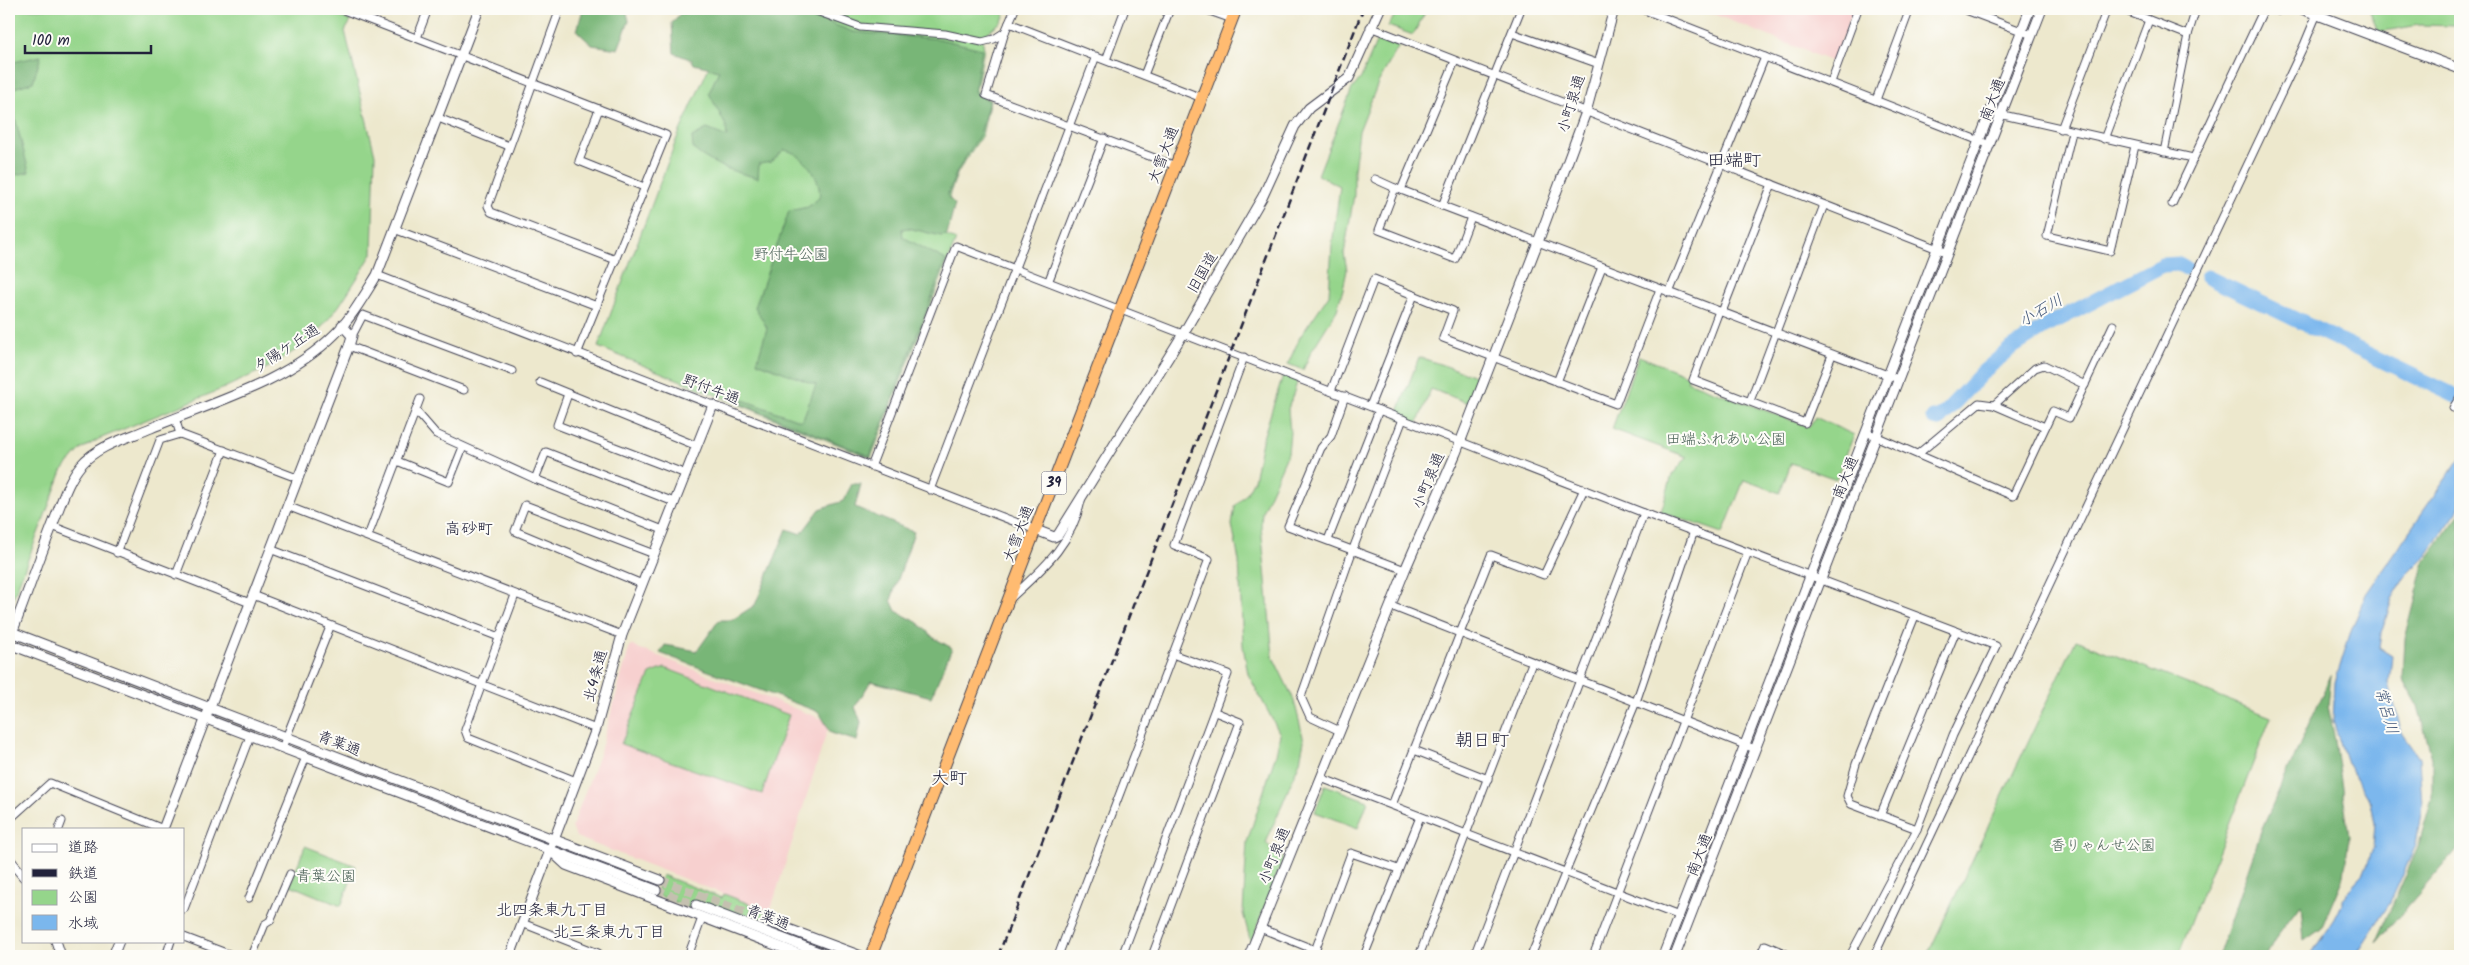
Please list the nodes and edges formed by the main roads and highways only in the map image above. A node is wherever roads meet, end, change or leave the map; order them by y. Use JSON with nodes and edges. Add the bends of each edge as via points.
{"nodes":[{"id":1,"x":1234,"y":14,"type":"edge"},
{"id":2,"x":871,"y":956,"type":"edge"}],
"edges":[{"from":1,"to":2,"type":"highway","name":"大雪大通","number":"39"}]}
